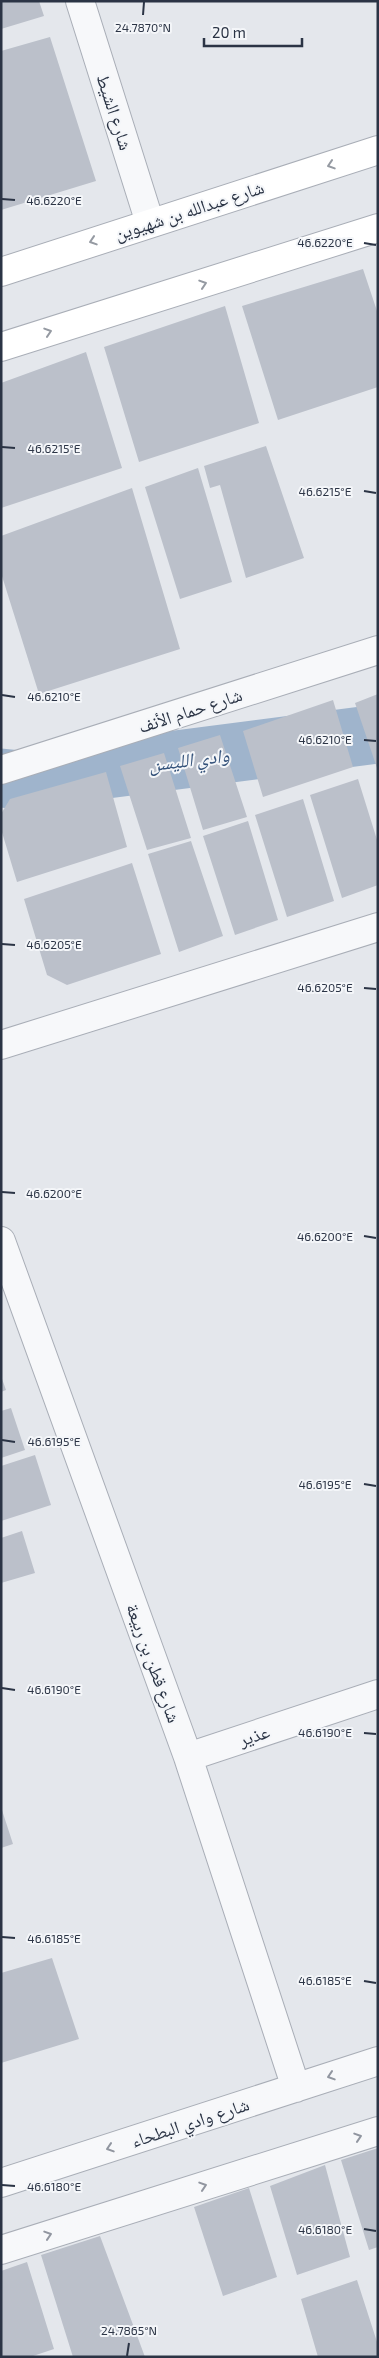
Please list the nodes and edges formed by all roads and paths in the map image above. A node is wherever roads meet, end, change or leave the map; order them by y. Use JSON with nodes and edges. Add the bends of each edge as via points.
{"nodes":[{"id":1,"x":80,"y":1,"type":"edge"},
{"id":2,"x":378,"y":150,"type":"edge"},
{"id":3,"x":150,"y":223,"type":"junction"},
{"id":4,"x":378,"y":228,"type":"edge"},
{"id":5,"x":1,"y":272,"type":"edge"},
{"id":6,"x":1,"y":347,"type":"edge"},
{"id":7,"x":378,"y":650,"type":"edge"},
{"id":8,"x":1,"y":770,"type":"edge"},
{"id":9,"x":378,"y":927,"type":"edge"},
{"id":10,"x":1,"y":1045,"type":"edge"},
{"id":11,"x":1,"y":1241,"type":"edge"},
{"id":12,"x":378,"y":1694,"type":"edge"},
{"id":13,"x":188,"y":1757,"type":"junction"},
{"id":14,"x":378,"y":2061,"type":"edge"},
{"id":15,"x":296,"y":2088,"type":"junction"},
{"id":16,"x":378,"y":2131,"type":"edge"},
{"id":17,"x":1,"y":2182,"type":"edge"},
{"id":18,"x":1,"y":2250,"type":"edge"}],
"edges":[{"from":1,"to":3,"type":"street","name":"شارع الشيط"},
{"from":2,"to":3,"type":"street","name":"شارع عبدالله بن شهيوين","one_way":true},
{"from":3,"to":5,"type":"street","name":"شارع عبدالله بن شهيوين","one_way":true},
{"from":6,"to":4,"type":"street","one_way":true},
{"from":7,"to":8,"type":"street","name":"شارع حمام الأنف"},
{"from":9,"to":10,"type":"street"},
{"from":11,"to":13,"type":"street","name":"شارع قطن بن ربيعة"},
{"from":12,"to":13,"type":"street","name":"عذير"},
{"from":13,"to":15,"type":"street","name":"شارع قطن بن ربيعة"},
{"from":14,"to":15,"type":"street","name":"شارع وادي البطحاء","one_way":true},
{"from":15,"to":17,"type":"street","name":"شارع وادي البطحاء","one_way":true},
{"from":18,"to":16,"type":"street","one_way":true}]}
